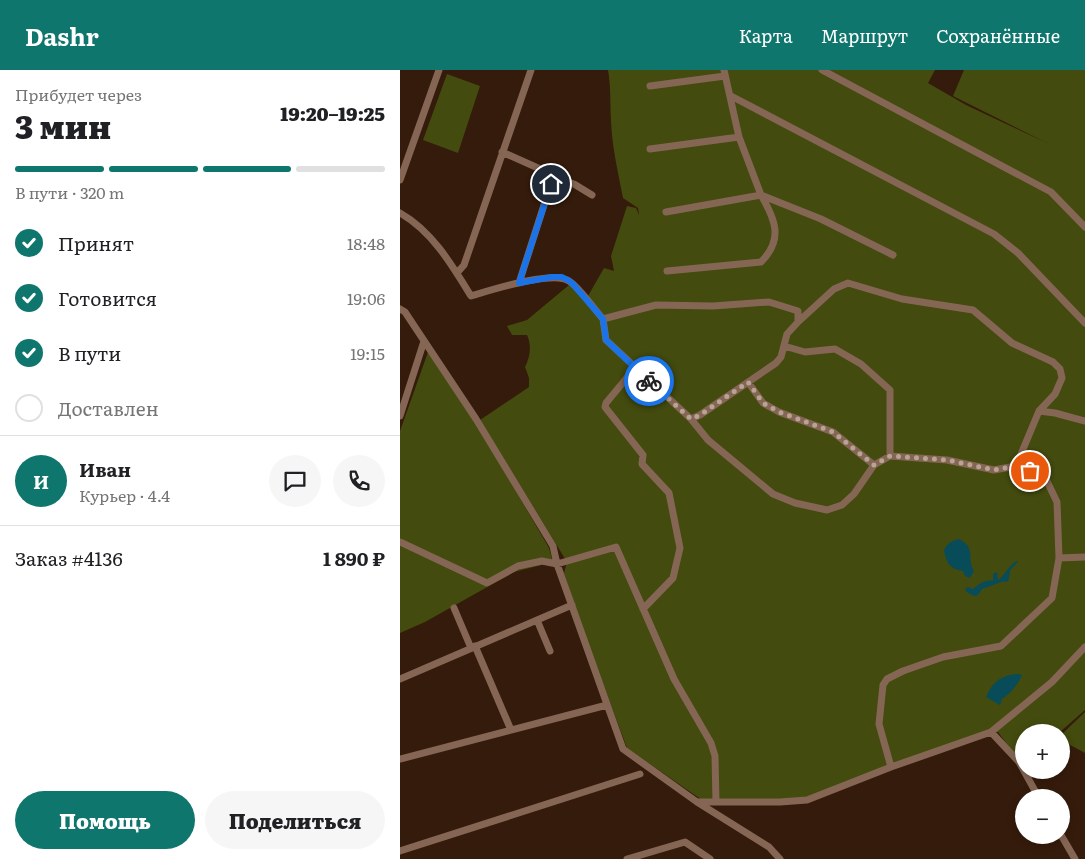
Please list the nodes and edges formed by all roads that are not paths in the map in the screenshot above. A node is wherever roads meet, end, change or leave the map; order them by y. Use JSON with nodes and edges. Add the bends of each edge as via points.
{"nodes":[{"id":1,"x":439,"y":70,"type":"edge"},
{"id":2,"x":531,"y":70,"type":"edge"},
{"id":3,"x":822,"y":70,"type":"edge"},
{"id":4,"x":724,"y":73,"type":"edge"},
{"id":5,"x":650,"y":86,"type":"dead end"},
{"id":6,"x":731,"y":96,"type":"junction"},
{"id":7,"x":739,"y":138,"type":"junction"},
{"id":8,"x":650,"y":149,"type":"dead end"},
{"id":9,"x":502,"y":152,"type":"junction"},
{"id":10,"x":553,"y":177,"type":"junction"},
{"id":11,"x":400,"y":180,"type":"edge"},
{"id":12,"x":592,"y":195,"type":"dead end"},
{"id":13,"x":761,"y":195,"type":"junction"},
{"id":14,"x":666,"y":212,"type":"dead end"},
{"id":15,"x":400,"y":213,"type":"edge"},
{"id":16,"x":1085,"y":227,"type":"edge"},
{"id":17,"x":893,"y":255,"type":"dead end"},
{"id":18,"x":667,"y":271,"type":"dead end"},
{"id":19,"x":457,"y":273,"type":"junction"},
{"id":20,"x":519,"y":283,"type":"junction"},
{"id":21,"x":400,"y":309,"type":"edge"},
{"id":22,"x":603,"y":319,"type":"junction"},
{"id":23,"x":798,"y":322,"type":"junction"},
{"id":24,"x":1085,"y":323,"type":"edge"},
{"id":25,"x":424,"y":341,"type":"junction"},
{"id":26,"x":784,"y":346,"type":"junction"},
{"id":27,"x":635,"y":368,"type":"junction"},
{"id":28,"x":748,"y":382,"type":"junction"},
{"id":29,"x":1039,"y":411,"type":"junction"},
{"id":30,"x":400,"y":416,"type":"edge"},
{"id":31,"x":691,"y":419,"type":"junction"},
{"id":32,"x":1085,"y":421,"type":"edge"},
{"id":33,"x":890,"y":456,"type":"junction"},
{"id":34,"x":874,"y":465,"type":"junction"},
{"id":35,"x":1016,"y":466,"type":"junction"},
{"id":36,"x":400,"y":542,"type":"edge"},
{"id":37,"x":1085,"y":557,"type":"edge"},
{"id":38,"x":1059,"y":558,"type":"junction"},
{"id":39,"x":557,"y":564,"type":"junction"},
{"id":40,"x":572,"y":605,"type":"junction"},
{"id":41,"x":454,"y":608,"type":"dead end"},
{"id":42,"x":643,"y":609,"type":"junction"},
{"id":43,"x":537,"y":620,"type":"junction"},
{"id":44,"x":473,"y":647,"type":"junction"},
{"id":45,"x":1085,"y":647,"type":"edge"},
{"id":46,"x":550,"y":651,"type":"dead end"},
{"id":47,"x":400,"y":679,"type":"edge"},
{"id":48,"x":607,"y":705,"type":"junction"},
{"id":49,"x":511,"y":730,"type":"junction"},
{"id":50,"x":991,"y":732,"type":"junction"},
{"id":51,"x":400,"y":758,"type":"edge"},
{"id":52,"x":891,"y":767,"type":"junction"},
{"id":53,"x":640,"y":774,"type":"dead end"},
{"id":54,"x":1035,"y":789,"type":"edge"},
{"id":55,"x":697,"y":802,"type":"junction"},
{"id":56,"x":716,"y":802,"type":"junction"},
{"id":57,"x":1066,"y":844,"type":"edge"},
{"id":58,"x":400,"y":851,"type":"edge"},
{"id":59,"x":627,"y":859,"type":"edge"},
{"id":60,"x":710,"y":859,"type":"edge"},
{"id":61,"x":780,"y":859,"type":"edge"},
{"id":62,"x":1075,"y":859,"type":"edge"}],
"edges":[{"from":1,"to":11,"type":"street"},
{"from":2,"to":9,"type":"street"},
{"from":3,"to":16,"type":"street","via":[[1052,192]]},
{"from":4,"to":5,"type":"street"},
{"from":4,"to":6,"type":"street"},
{"from":6,"to":7,"type":"street"},
{"from":6,"to":24,"type":"street","via":[[994,234],[1018,253]]},
{"from":7,"to":8,"type":"street"},
{"from":7,"to":13,"type":"street"},
{"from":9,"to":10,"type":"street"},
{"from":9,"to":19,"type":"street","via":[[464,266]]},
{"from":10,"to":12,"type":"street"},
{"from":10,"to":20,"type":"street"},
{"from":13,"to":14,"type":"street"},
{"from":13,"to":17,"type":"street","via":[[821,219]]},
{"from":13,"to":18,"type":"street","via":[[776,228],[774,244],[761,262]]},
{"from":15,"to":19,"type":"street","via":[[426,231]]},
{"from":19,"to":20,"type":"street","via":[[471,296]]},
{"from":20,"to":22,"type":"street","via":[[562,277],[571,282]]},
{"from":21,"to":25,"type":"street"},
{"from":22,"to":23,"type":"street","via":[[656,305],[713,306],[769,302],[798,311]]},
{"from":22,"to":27,"type":"street","via":[[606,340]]},
{"from":23,"to":26,"type":"street","via":[[787,334]]},
{"from":23,"to":29,"type":"street","via":[[834,289],[848,282],[902,299],[973,310],[1012,343],[1053,362],[1060,369],[1062,378],[1055,394]]},
{"from":25,"to":30,"type":"street"},
{"from":25,"to":39,"type":"street","via":[[553,546]]},
{"from":26,"to":28,"type":"street","via":[[776,363]]},
{"from":26,"to":33,"type":"street","via":[[805,352],[835,349],[861,364],[890,390]]},
{"from":27,"to":31,"type":"street"},
{"from":27,"to":42,"type":"street","via":[[605,407],[643,455],[642,464],[669,493],[680,548],[673,578]]},
{"from":28,"to":31,"type":"street"},
{"from":28,"to":34,"type":"street","via":[[763,403],[833,432]]},
{"from":29,"to":32,"type":"street"},
{"from":29,"to":35,"type":"street"},
{"from":31,"to":34,"type":"street","via":[[708,440],[773,494],[796,503],[827,510],[842,505]]},
{"from":33,"to":34,"type":"street"},
{"from":33,"to":35,"type":"street","via":[[947,460],[994,470]]},
{"from":35,"to":38,"type":"street","via":[[1044,475],[1057,502]]},
{"from":36,"to":39,"type":"street","via":[[488,583],[518,566],[542,562]]},
{"from":37,"to":38,"type":"street"},
{"from":38,"to":52,"type":"street","via":[[1052,598],[1001,646],[943,657],[887,679],[883,685],[878,724]]},
{"from":39,"to":40,"type":"street"},
{"from":39,"to":42,"type":"street","via":[[616,547]]},
{"from":40,"to":43,"type":"street"},
{"from":40,"to":48,"type":"street"},
{"from":41,"to":44,"type":"street"},
{"from":42,"to":56,"type":"street","via":[[674,679],[711,743],[715,756]]},
{"from":43,"to":44,"type":"street"},
{"from":43,"to":46,"type":"street"},
{"from":44,"to":47,"type":"street"},
{"from":44,"to":49,"type":"street"},
{"from":45,"to":50,"type":"street","via":[[1052,682]]},
{"from":48,"to":49,"type":"street"},
{"from":48,"to":55,"type":"street","via":[[623,749]]},
{"from":49,"to":51,"type":"street"},
{"from":50,"to":52,"type":"street"},
{"from":50,"to":54,"type":"street","via":[[1019,762]]},
{"from":52,"to":56,"type":"street","via":[[807,800]]},
{"from":53,"to":58,"type":"street"},
{"from":55,"to":56,"type":"street"},
{"from":55,"to":61,"type":"street","via":[[769,847]]},
{"from":57,"to":62,"type":"street"},
{"from":59,"to":60,"type":"street","via":[[685,842]]}]}
